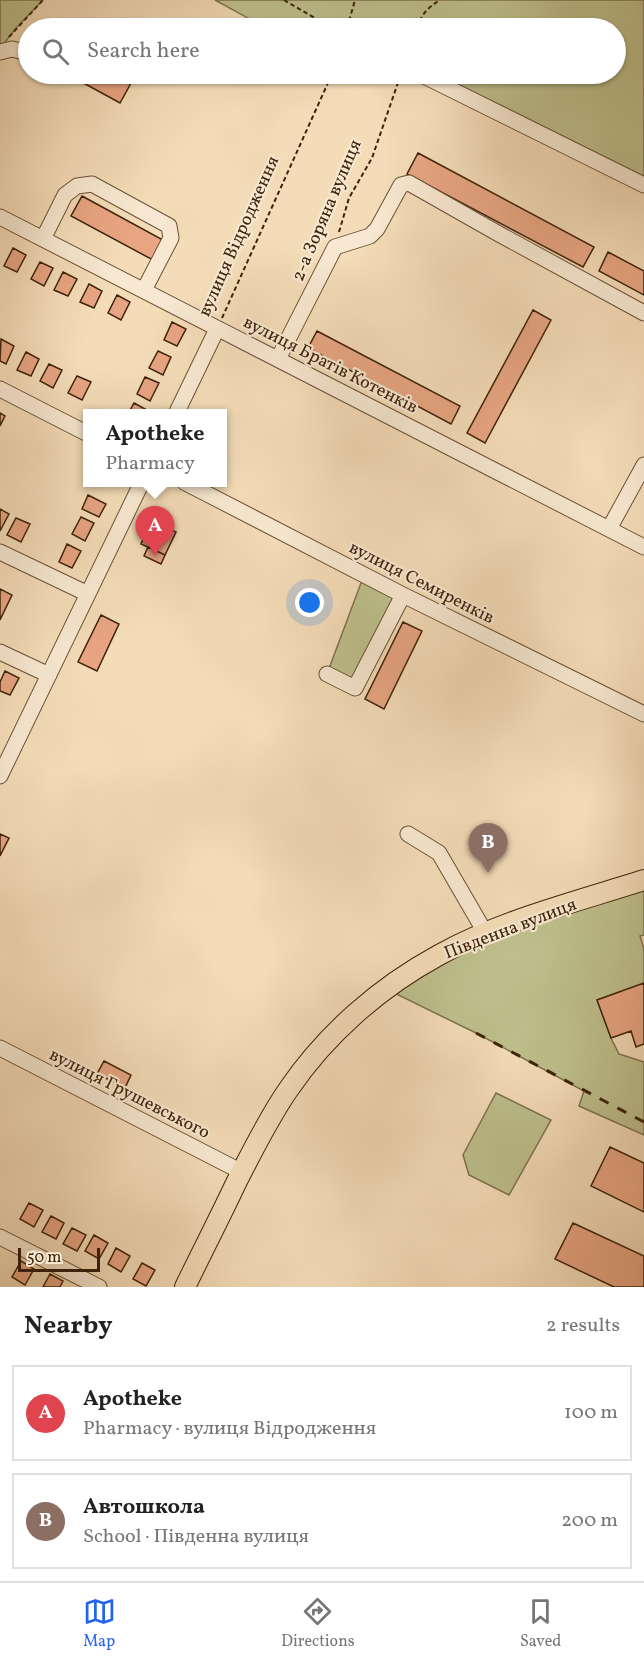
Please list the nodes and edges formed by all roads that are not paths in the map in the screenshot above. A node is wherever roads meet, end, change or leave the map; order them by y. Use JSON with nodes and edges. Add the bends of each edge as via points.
{"nodes":[{"id":1,"x":3,"y":47,"type":"edge"},
{"id":2,"x":18,"y":50,"type":"edge"},
{"id":3,"x":440,"y":84,"type":"edge"},
{"id":4,"x":644,"y":185,"type":"edge"},
{"id":5,"x":0,"y":217,"type":"edge"},
{"id":6,"x":43,"y":239,"type":"junction"},
{"id":7,"x":144,"y":290,"type":"junction"},
{"id":8,"x":644,"y":313,"type":"edge"},
{"id":9,"x":218,"y":329,"type":"junction"},
{"id":10,"x":278,"y":359,"type":"junction"},
{"id":11,"x":0,"y":389,"type":"edge"},
{"id":12,"x":178,"y":409,"type":"edge"},
{"id":13,"x":83,"y":432,"type":"edge"},
{"id":14,"x":644,"y":465,"type":"edge"},
{"id":15,"x":140,"y":487,"type":"edge"},
{"id":16,"x":192,"y":487,"type":"edge"},
{"id":17,"x":609,"y":529,"type":"junction"},
{"id":18,"x":644,"y":547,"type":"edge"},
{"id":19,"x":0,"y":552,"type":"edge"},
{"id":20,"x":88,"y":594,"type":"junction"},
{"id":21,"x":403,"y":595,"type":"junction"},
{"id":22,"x":0,"y":652,"type":"edge"},
{"id":23,"x":327,"y":674,"type":"dead end"},
{"id":24,"x":49,"y":675,"type":"junction"},
{"id":25,"x":644,"y":714,"type":"edge"},
{"id":26,"x":0,"y":776,"type":"edge"},
{"id":27,"x":408,"y":834,"type":"dead end"},
{"id":28,"x":644,"y":880,"type":"edge"},
{"id":29,"x":486,"y":934,"type":"junction"},
{"id":30,"x":0,"y":1048,"type":"edge"},
{"id":31,"x":242,"y":1172,"type":"junction"},
{"id":32,"x":0,"y":1237,"type":"edge"},
{"id":33,"x":99,"y":1287,"type":"edge"},
{"id":34,"x":184,"y":1287,"type":"edge"}],
"edges":[{"from":1,"to":2,"type":"street"},
{"from":3,"to":4,"type":"street"},
{"from":5,"to":6,"type":"street","name":"вулиця Братів Котенків"},
{"from":6,"to":7,"type":"street","name":"вулиця Братів Котенків"},
{"from":6,"to":7,"type":"street","via":[[65,195],[77,186],[92,184],[169,226],[171,238]]},
{"from":7,"to":9,"type":"street","name":"вулиця Братів Котенків"},
{"from":8,"to":10,"type":"street","name":"2-а Зоряна вулиця","via":[[409,183],[401,185],[370,236],[335,247]]},
{"from":9,"to":10,"type":"street","name":"вулиця Братів Котенків"},
{"from":9,"to":12,"type":"street","name":"вулиця Відродження"},
{"from":10,"to":17,"type":"street","name":"вулиця Братів Котенків"},
{"from":11,"to":13,"type":"street"},
{"from":14,"to":17,"type":"street"},
{"from":15,"to":20,"type":"street"},
{"from":16,"to":21,"type":"street","name":"вулиця Семиренків"},
{"from":17,"to":18,"type":"street","name":"вулиця Братів Котенків"},
{"from":19,"to":20,"type":"street"},
{"from":20,"to":24,"type":"street"},
{"from":21,"to":23,"type":"street","via":[[355,688]]},
{"from":21,"to":25,"type":"street","name":"вулиця Семиренків"},
{"from":22,"to":24,"type":"street"},
{"from":24,"to":26,"type":"street"},
{"from":27,"to":29,"type":"street","via":[[439,853]]},
{"from":28,"to":29,"type":"main road","name":"Південна вулиця"},
{"from":29,"to":31,"type":"main road","name":"Південна вулиця","via":[[440,954],[400,979],[327,1042],[282,1100]]},
{"from":30,"to":31,"type":"street","name":"вулиця Грушевського"},
{"from":31,"to":34,"type":"main road","name":"Південна вулиця"},
{"from":32,"to":33,"type":"street"}]}
